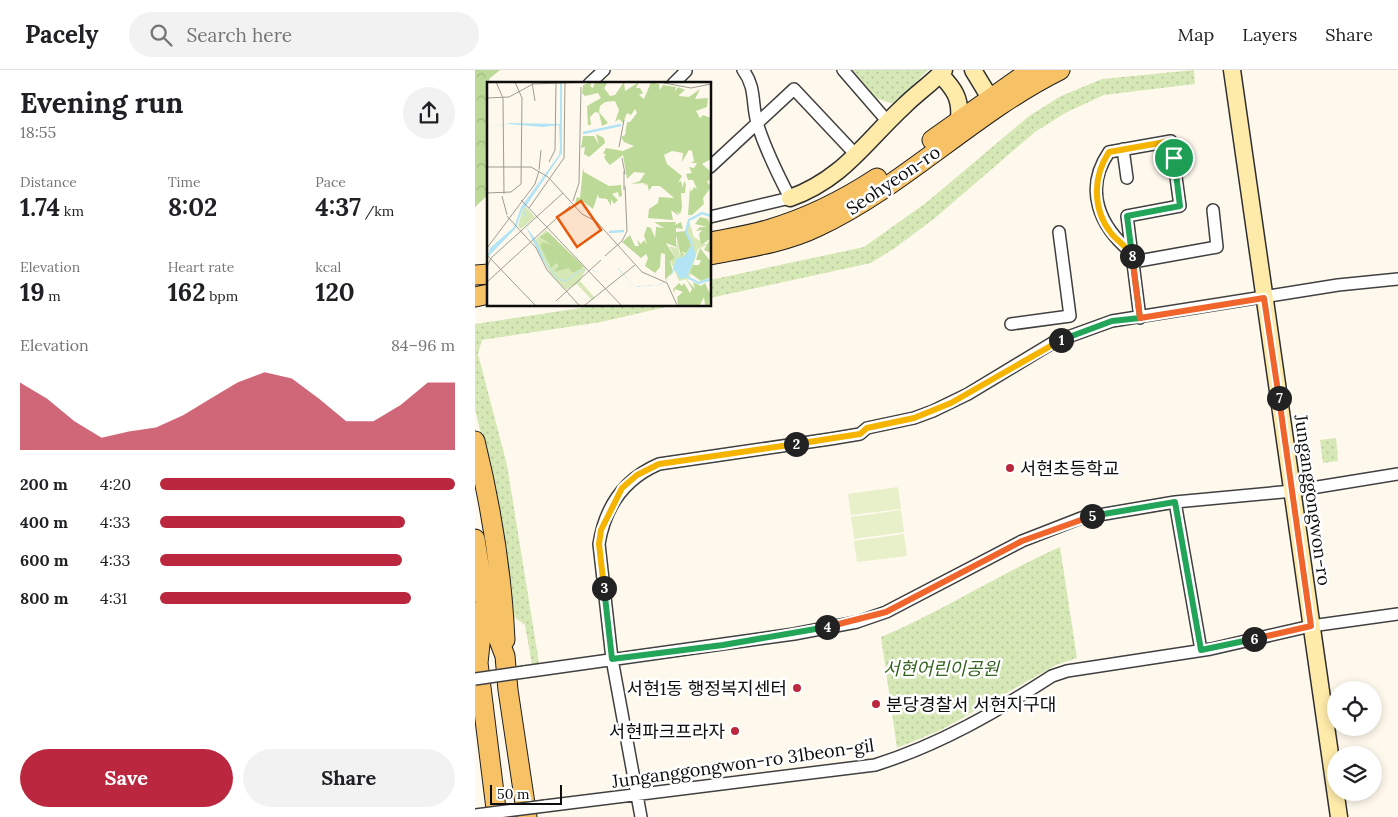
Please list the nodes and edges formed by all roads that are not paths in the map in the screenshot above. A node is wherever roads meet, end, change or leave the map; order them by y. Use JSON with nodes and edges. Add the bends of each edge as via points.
{"nodes":[{"id":1,"x":604,"y":70,"type":"edge"},
{"id":2,"x":686,"y":70,"type":"edge"},
{"id":3,"x":743,"y":70,"type":"edge"},
{"id":4,"x":843,"y":70,"type":"edge"},
{"id":5,"x":973,"y":70,"type":"edge"},
{"id":6,"x":1031,"y":70,"type":"edge"},
{"id":7,"x":1060,"y":70,"type":"edge"},
{"id":8,"x":1232,"y":70,"type":"edge"},
{"id":9,"x":942,"y":72,"type":"edge"},
{"id":10,"x":591,"y":82,"type":"edge"},
{"id":11,"x":675,"y":82,"type":"edge"},
{"id":12,"x":992,"y":104,"type":"junction"},
{"id":13,"x":959,"y":119,"type":"junction"},
{"id":14,"x":888,"y":122,"type":"junction"},
{"id":15,"x":757,"y":124,"type":"junction"},
{"id":16,"x":1123,"y":149,"type":"junction"},
{"id":17,"x":857,"y":156,"type":"junction"},
{"id":18,"x":711,"y":166,"type":"edge"},
{"id":19,"x":1127,"y":178,"type":"dead end"},
{"id":20,"x":789,"y":198,"type":"junction"},
{"id":21,"x":1213,"y":210,"type":"dead end"},
{"id":22,"x":711,"y":218,"type":"edge"},
{"id":23,"x":1059,"y":232,"type":"dead end"},
{"id":24,"x":711,"y":242,"type":"edge"},
{"id":25,"x":711,"y":255,"type":"edge"},
{"id":26,"x":1133,"y":258,"type":"junction"},
{"id":27,"x":1398,"y":279,"type":"edge"},
{"id":28,"x":1264,"y":298,"type":"junction"},
{"id":29,"x":1140,"y":318,"type":"junction"},
{"id":30,"x":1011,"y":324,"type":"dead end"},
{"id":31,"x":475,"y":441,"type":"edge"},
{"id":32,"x":1398,"y":474,"type":"edge"},
{"id":33,"x":1293,"y":491,"type":"junction"},
{"id":34,"x":1175,"y":502,"type":"junction"},
{"id":35,"x":475,"y":538,"type":"edge"},
{"id":36,"x":485,"y":603,"type":"junction"},
{"id":37,"x":1398,"y":614,"type":"edge"},
{"id":38,"x":1311,"y":626,"type":"junction"},
{"id":39,"x":1201,"y":650,"type":"junction"},
{"id":40,"x":505,"y":656,"type":"junction"},
{"id":41,"x":612,"y":659,"type":"junction"},
{"id":42,"x":476,"y":665,"type":"edge"},
{"id":43,"x":635,"y":795,"type":"junction"},
{"id":44,"x":475,"y":816,"type":"edge"},
{"id":45,"x":497,"y":817,"type":"edge"},
{"id":46,"x":527,"y":817,"type":"edge"},
{"id":47,"x":641,"y":817,"type":"edge"},
{"id":48,"x":1339,"y":817,"type":"edge"}],
"edges":[{"from":1,"to":10,"type":"street"},
{"from":2,"to":11,"type":"street"},
{"from":3,"to":15,"type":"street","via":[[750,79],[755,97]]},
{"from":4,"to":14,"type":"street"},
{"from":5,"to":12,"type":"street"},
{"from":6,"to":12,"type":"main road","name":"Seohyeon-ro"},
{"from":7,"to":12,"type":"main road","name":"Seohyeon-ro"},
{"from":8,"to":28,"type":"street","name":"Junganggongwon-ro"},
{"from":9,"to":13,"type":"street","via":[[956,92],[960,104]]},
{"from":9,"to":14,"type":"street"},
{"from":12,"to":13,"type":"main road","name":"Seohyeon-ro"},
{"from":12,"to":25,"type":"main road","name":"Seohyeon-ro","via":[[872,196],[816,228]]},
{"from":13,"to":24,"type":"main road","name":"Seohyeon-ro","via":[[921,149],[860,189],[801,218]]},
{"from":14,"to":17,"type":"street"},
{"from":15,"to":17,"type":"street","via":[[795,89]]},
{"from":15,"to":18,"type":"street"},
{"from":15,"to":20,"type":"street"},
{"from":16,"to":19,"type":"street"},
{"from":16,"to":26,"type":"street","via":[[1109,152],[1101,165],[1097,200],[1105,224]]},
{"from":16,"to":26,"type":"street","via":[[1171,141],[1168,159],[1180,206],[1127,216]]},
{"from":17,"to":20,"type":"street","via":[[828,180]]},
{"from":20,"to":22,"type":"street"},
{"from":21,"to":26,"type":"street","via":[[1217,247]]},
{"from":23,"to":30,"type":"street","via":[[1070,316]]},
{"from":26,"to":29,"type":"street"},
{"from":27,"to":28,"type":"street"},
{"from":28,"to":29,"type":"street"},
{"from":28,"to":33,"type":"street","name":"Junganggongwon-ro"},
{"from":29,"to":41,"type":"street","via":[[1112,321],[1054,342],[968,394],[914,418],[867,428],[860,434],[659,464],[637,475],[622,488],[613,503],[601,530],[599,544]]},
{"from":31,"to":40,"type":"main road","via":[[503,596]]},
{"from":32,"to":33,"type":"street"},
{"from":33,"to":34,"type":"street"},
{"from":33,"to":38,"type":"street","name":"Junganggongwon-ro"},
{"from":34,"to":39,"type":"street"},
{"from":34,"to":41,"type":"street","via":[[1081,518],[1053,528],[886,612],[857,622]]},
{"from":35,"to":36,"type":"main road"},
{"from":36,"to":40,"type":"main road"},
{"from":36,"to":42,"type":"main road"},
{"from":37,"to":38,"type":"street","name":"Junganggongwon-ro 31beon-gil"},
{"from":38,"to":39,"type":"street","name":"Junganggongwon-ro 31beon-gil"},
{"from":38,"to":48,"type":"street","name":"Junganggongwon-ro"},
{"from":39,"to":43,"type":"street","name":"Junganggongwon-ro 31beon-gil","via":[[1067,670],[945,739],[875,765]]},
{"from":40,"to":46,"type":"main road"},
{"from":41,"to":42,"type":"street","bridge":true,"via":[[524,672]]},
{"from":41,"to":43,"type":"street"},
{"from":42,"to":45,"type":"main road"},
{"from":43,"to":44,"type":"street","name":"Junganggongwon-ro 31beon-gil","bridge":true},
{"from":43,"to":47,"type":"street"}]}
